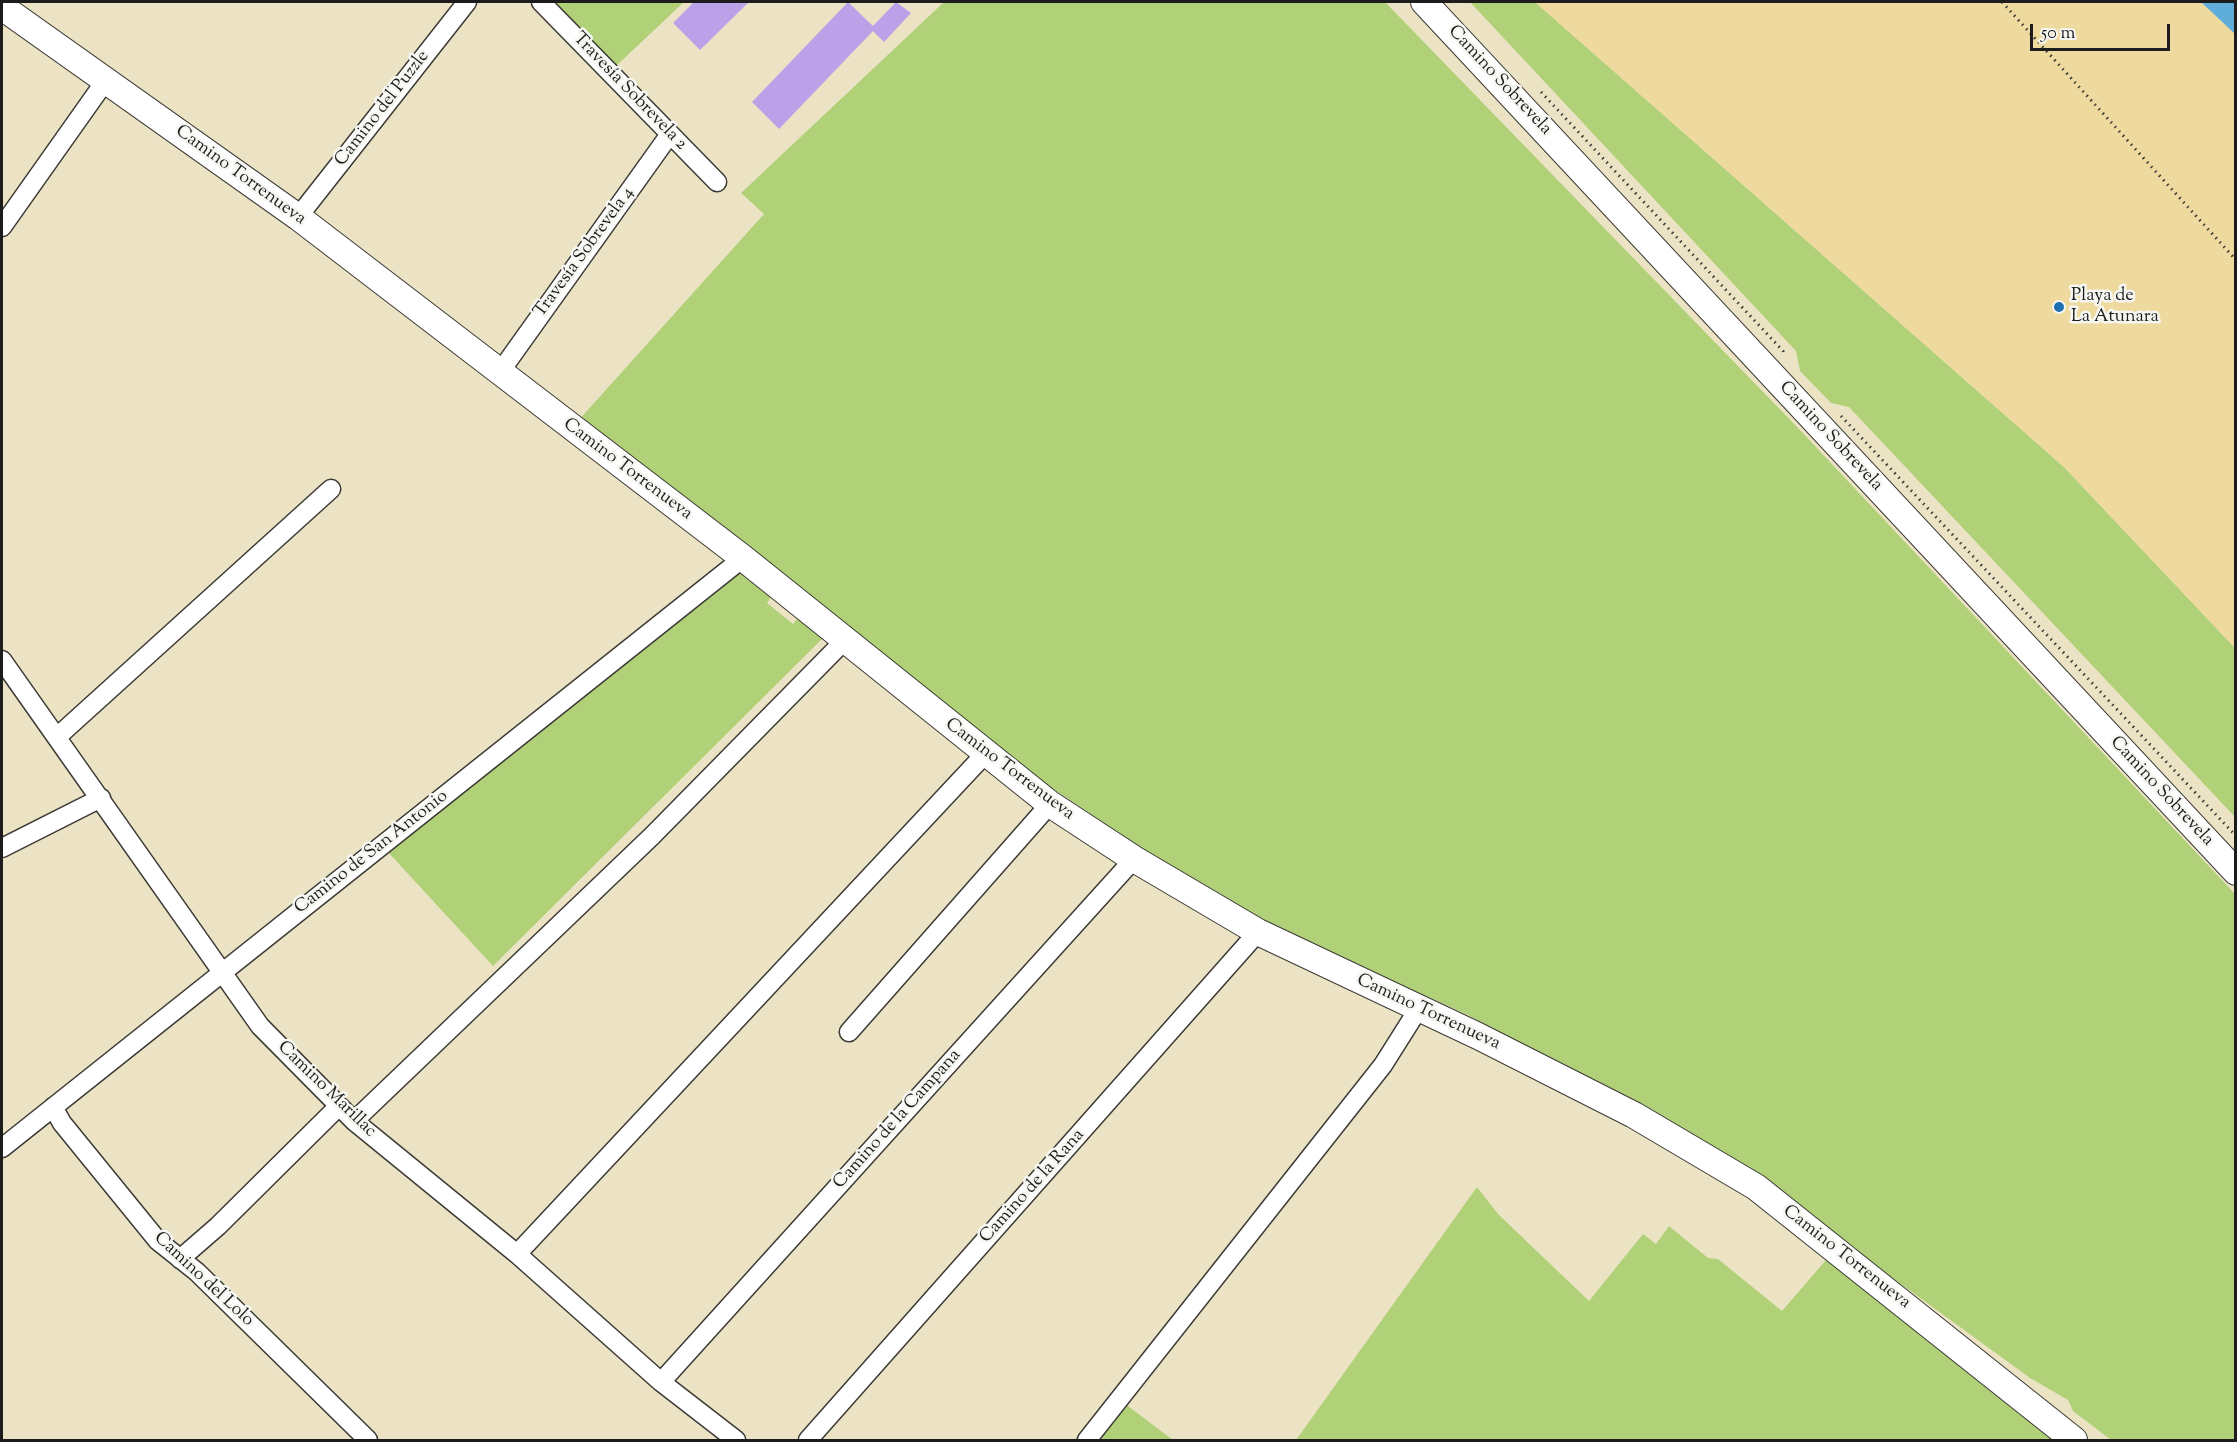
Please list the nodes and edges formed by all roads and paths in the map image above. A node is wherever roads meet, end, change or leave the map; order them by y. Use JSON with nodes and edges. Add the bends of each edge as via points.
{"nodes":[{"id":1,"x":467,"y":2,"type":"edge"},
{"id":2,"x":541,"y":2,"type":"edge"},
{"id":3,"x":1424,"y":2,"type":"edge"},
{"id":4,"x":2002,"y":2,"type":"edge"},
{"id":5,"x":2,"y":7,"type":"edge"},
{"id":6,"x":106,"y":80,"type":"junction"},
{"id":7,"x":670,"y":134,"type":"junction"},
{"id":8,"x":717,"y":182,"type":"dead end"},
{"id":9,"x":298,"y":217,"type":"junction"},
{"id":10,"x":2,"y":228,"type":"edge"},
{"id":11,"x":2235,"y":260,"type":"edge"},
{"id":12,"x":500,"y":372,"type":"junction"},
{"id":13,"x":331,"y":489,"type":"dead end"},
{"id":14,"x":743,"y":558,"type":"junction"},
{"id":15,"x":845,"y":640,"type":"junction"},
{"id":16,"x":2,"y":660,"type":"edge"},
{"id":17,"x":57,"y":736,"type":"junction"},
{"id":18,"x":985,"y":754,"type":"junction"},
{"id":19,"x":101,"y":798,"type":"junction"},
{"id":20,"x":1050,"y":804,"type":"junction"},
{"id":21,"x":2,"y":848,"type":"edge"},
{"id":22,"x":1134,"y":859,"type":"junction"},
{"id":23,"x":2235,"y":872,"type":"edge"},
{"id":24,"x":1258,"y":932,"type":"junction"},
{"id":25,"x":222,"y":970,"type":"junction"},
{"id":26,"x":1419,"y":1008,"type":"junction"},
{"id":27,"x":849,"y":1032,"type":"dead end"},
{"id":28,"x":339,"y":1106,"type":"junction"},
{"id":29,"x":53,"y":1107,"type":"junction"},
{"id":30,"x":354,"y":1121,"type":"junction"},
{"id":31,"x":2,"y":1148,"type":"edge"},
{"id":32,"x":517,"y":1254,"type":"junction"},
{"id":33,"x":180,"y":1259,"type":"junction"},
{"id":34,"x":661,"y":1382,"type":"junction"},
{"id":35,"x":368,"y":1440,"type":"edge"},
{"id":36,"x":736,"y":1440,"type":"edge"},
{"id":37,"x":808,"y":1440,"type":"edge"},
{"id":38,"x":1087,"y":1440,"type":"edge"},
{"id":39,"x":2074,"y":1440,"type":"edge"}],
"edges":[{"from":1,"to":9,"type":"street","name":"Camino del Puzzle"},
{"from":2,"to":7,"type":"street","name":"Travesía Sobrevela 2"},
{"from":3,"to":23,"type":"street","name":"Camino Sobrevela"},
{"from":4,"to":11,"type":"path"},
{"from":5,"to":6,"type":"street","name":"Camino Torrenueva"},
{"from":6,"to":9,"type":"street","name":"Camino Torrenueva"},
{"from":6,"to":10,"type":"street"},
{"from":7,"to":8,"type":"street","name":"Travesía Sobrevela 2"},
{"from":7,"to":12,"type":"street","name":"Travesía Sobrevela 4"},
{"from":9,"to":12,"type":"street","name":"Camino Torrenueva"},
{"from":12,"to":14,"type":"street","name":"Camino Torrenueva"},
{"from":13,"to":17,"type":"street"},
{"from":14,"to":15,"type":"street","name":"Camino Torrenueva"},
{"from":14,"to":25,"type":"street","name":"Camino de San Antonio"},
{"from":15,"to":18,"type":"street","name":"Camino Torrenueva"},
{"from":15,"to":30,"type":"street","via":[[652,836]]},
{"from":16,"to":17,"type":"street","name":"Camino Marillac"},
{"from":17,"to":19,"type":"street","name":"Camino Marillac"},
{"from":18,"to":20,"type":"street","name":"Camino Torrenueva"},
{"from":18,"to":32,"type":"street"},
{"from":19,"to":21,"type":"street"},
{"from":19,"to":25,"type":"street","name":"Camino Marillac"},
{"from":20,"to":22,"type":"street","name":"Camino Torrenueva"},
{"from":20,"to":27,"type":"street"},
{"from":22,"to":24,"type":"street","name":"Camino Torrenueva"},
{"from":22,"to":34,"type":"street","name":"Camino de la Campana"},
{"from":24,"to":26,"type":"street","name":"Camino Torrenueva"},
{"from":24,"to":37,"type":"street","name":"Camino de la Rana"},
{"from":25,"to":28,"type":"street","name":"Camino Marillac","via":[[260,1026]]},
{"from":25,"to":29,"type":"street","name":"Camino de San Antonio"},
{"from":26,"to":38,"type":"street","via":[[1383,1065]]},
{"from":26,"to":39,"type":"street","name":"Camino Torrenueva","via":[[1634,1115],[1756,1187]]},
{"from":28,"to":30,"type":"street","name":"Camino Marillac"},
{"from":28,"to":33,"type":"street"},
{"from":29,"to":31,"type":"street","name":"Camino de San Antonio"},
{"from":29,"to":33,"type":"street","name":"Camino del Lolo","via":[[158,1241]]},
{"from":30,"to":32,"type":"street","name":"Camino Marillac"},
{"from":32,"to":34,"type":"street","name":"Camino Marillac"},
{"from":33,"to":35,"type":"street","name":"Camino del Lolo"},
{"from":34,"to":36,"type":"street","name":"Camino Marillac"}]}
